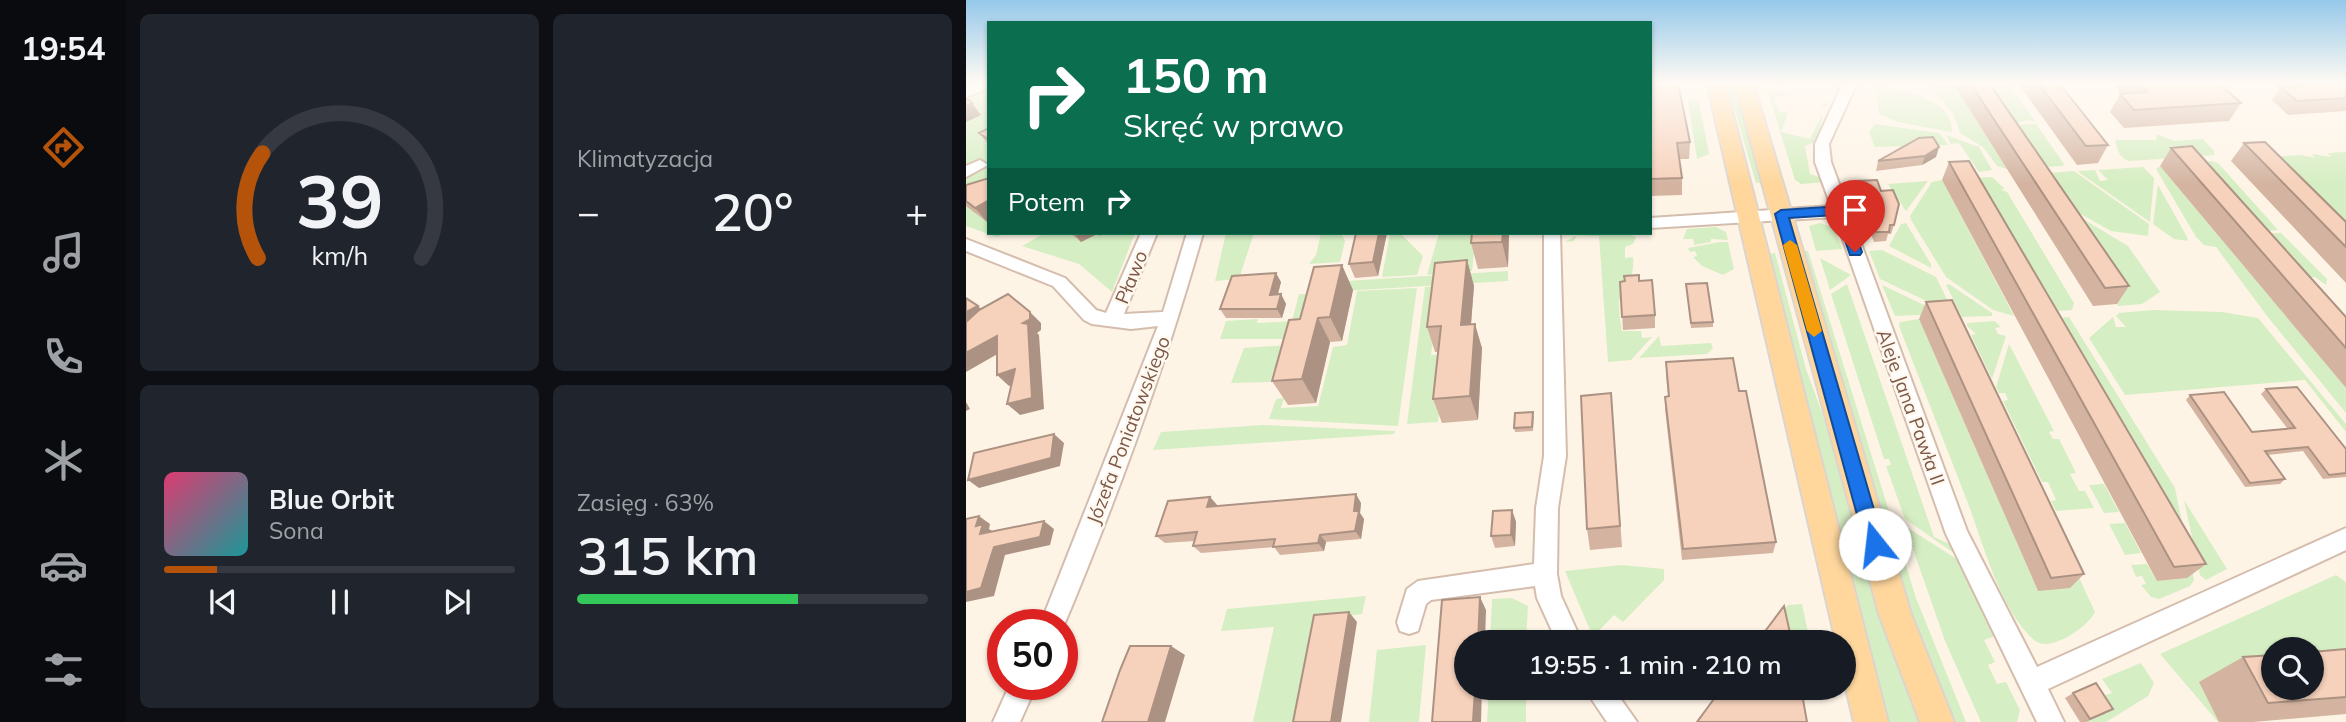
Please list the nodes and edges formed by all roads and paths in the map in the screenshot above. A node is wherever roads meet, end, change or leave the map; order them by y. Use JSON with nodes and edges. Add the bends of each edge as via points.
{"nodes":[{"id":1,"x":1724,"y":117,"type":"edge"},
{"id":2,"x":1754,"y":117,"type":"edge"},
{"id":3,"x":1833,"y":117,"type":"edge"},
{"id":4,"x":1841,"y":211,"type":"junction"},
{"id":5,"x":1781,"y":214,"type":"junction"},
{"id":6,"x":1748,"y":216,"type":"junction"},
{"id":7,"x":1652,"y":223,"type":"edge"},
{"id":8,"x":1148,"y":235,"type":"edge"},
{"id":9,"x":1194,"y":235,"type":"edge"},
{"id":10,"x":1552,"y":235,"type":"edge"},
{"id":11,"x":966,"y":245,"type":"edge"},
{"id":12,"x":1170,"y":318,"type":"junction"},
{"id":13,"x":1112,"y":321,"type":"junction"},
{"id":14,"x":2346,"y":539,"type":"edge"},
{"id":15,"x":1545,"y":574,"type":"junction"},
{"id":16,"x":1058,"y":609,"type":"edge"},
{"id":17,"x":1409,"y":622,"type":"dead end"},
{"id":18,"x":1564,"y":630,"type":"edge"},
{"id":19,"x":2031,"y":684,"type":"junction"},
{"id":20,"x":1016,"y":700,"type":"edge"},
{"id":21,"x":1607,"y":700,"type":"edge"},
{"id":22,"x":1006,"y":722,"type":"edge"},
{"id":23,"x":1624,"y":722,"type":"edge"},
{"id":24,"x":1871,"y":722,"type":"edge"},
{"id":25,"x":1937,"y":722,"type":"edge"},
{"id":26,"x":2051,"y":722,"type":"edge"}],
"edges":[{"from":1,"to":6,"type":"main road"},
{"from":2,"to":5,"type":"main road"},
{"from":3,"to":4,"type":"street","name":"Aleje Jana Pawła II","via":[[1821,150]]},
{"from":4,"to":5,"type":"street"},
{"from":4,"to":19,"type":"street","name":"Aleje Jana Pawła II","via":[[1958,534]]},
{"from":5,"to":6,"type":"street"},
{"from":5,"to":25,"type":"main road","via":[[1895,614]]},
{"from":6,"to":7,"type":"street"},
{"from":6,"to":24,"type":"main road"},
{"from":8,"to":13,"type":"street","name":"Pławo"},
{"from":9,"to":12,"type":"street","name":"Józefa Poniatowskiego"},
{"from":10,"to":15,"type":"street","via":[[1555,456],[1547,508]]},
{"from":11,"to":13,"type":"street","via":[[1059,282],[1090,315]]},
{"from":12,"to":13,"type":"street"},
{"from":12,"to":16,"type":"street","name":"Józefa Poniatowskiego"},
{"from":14,"to":19,"type":"street"},
{"from":15,"to":17,"type":"street","via":[[1426,589],[1416,597]]},
{"from":15,"to":18,"type":"street","via":[[1549,598]]},
{"from":19,"to":26,"type":"street","name":"Aleje Jana Pawła II"},
{"from":20,"to":22,"type":"street"},
{"from":21,"to":23,"type":"street"}]}
